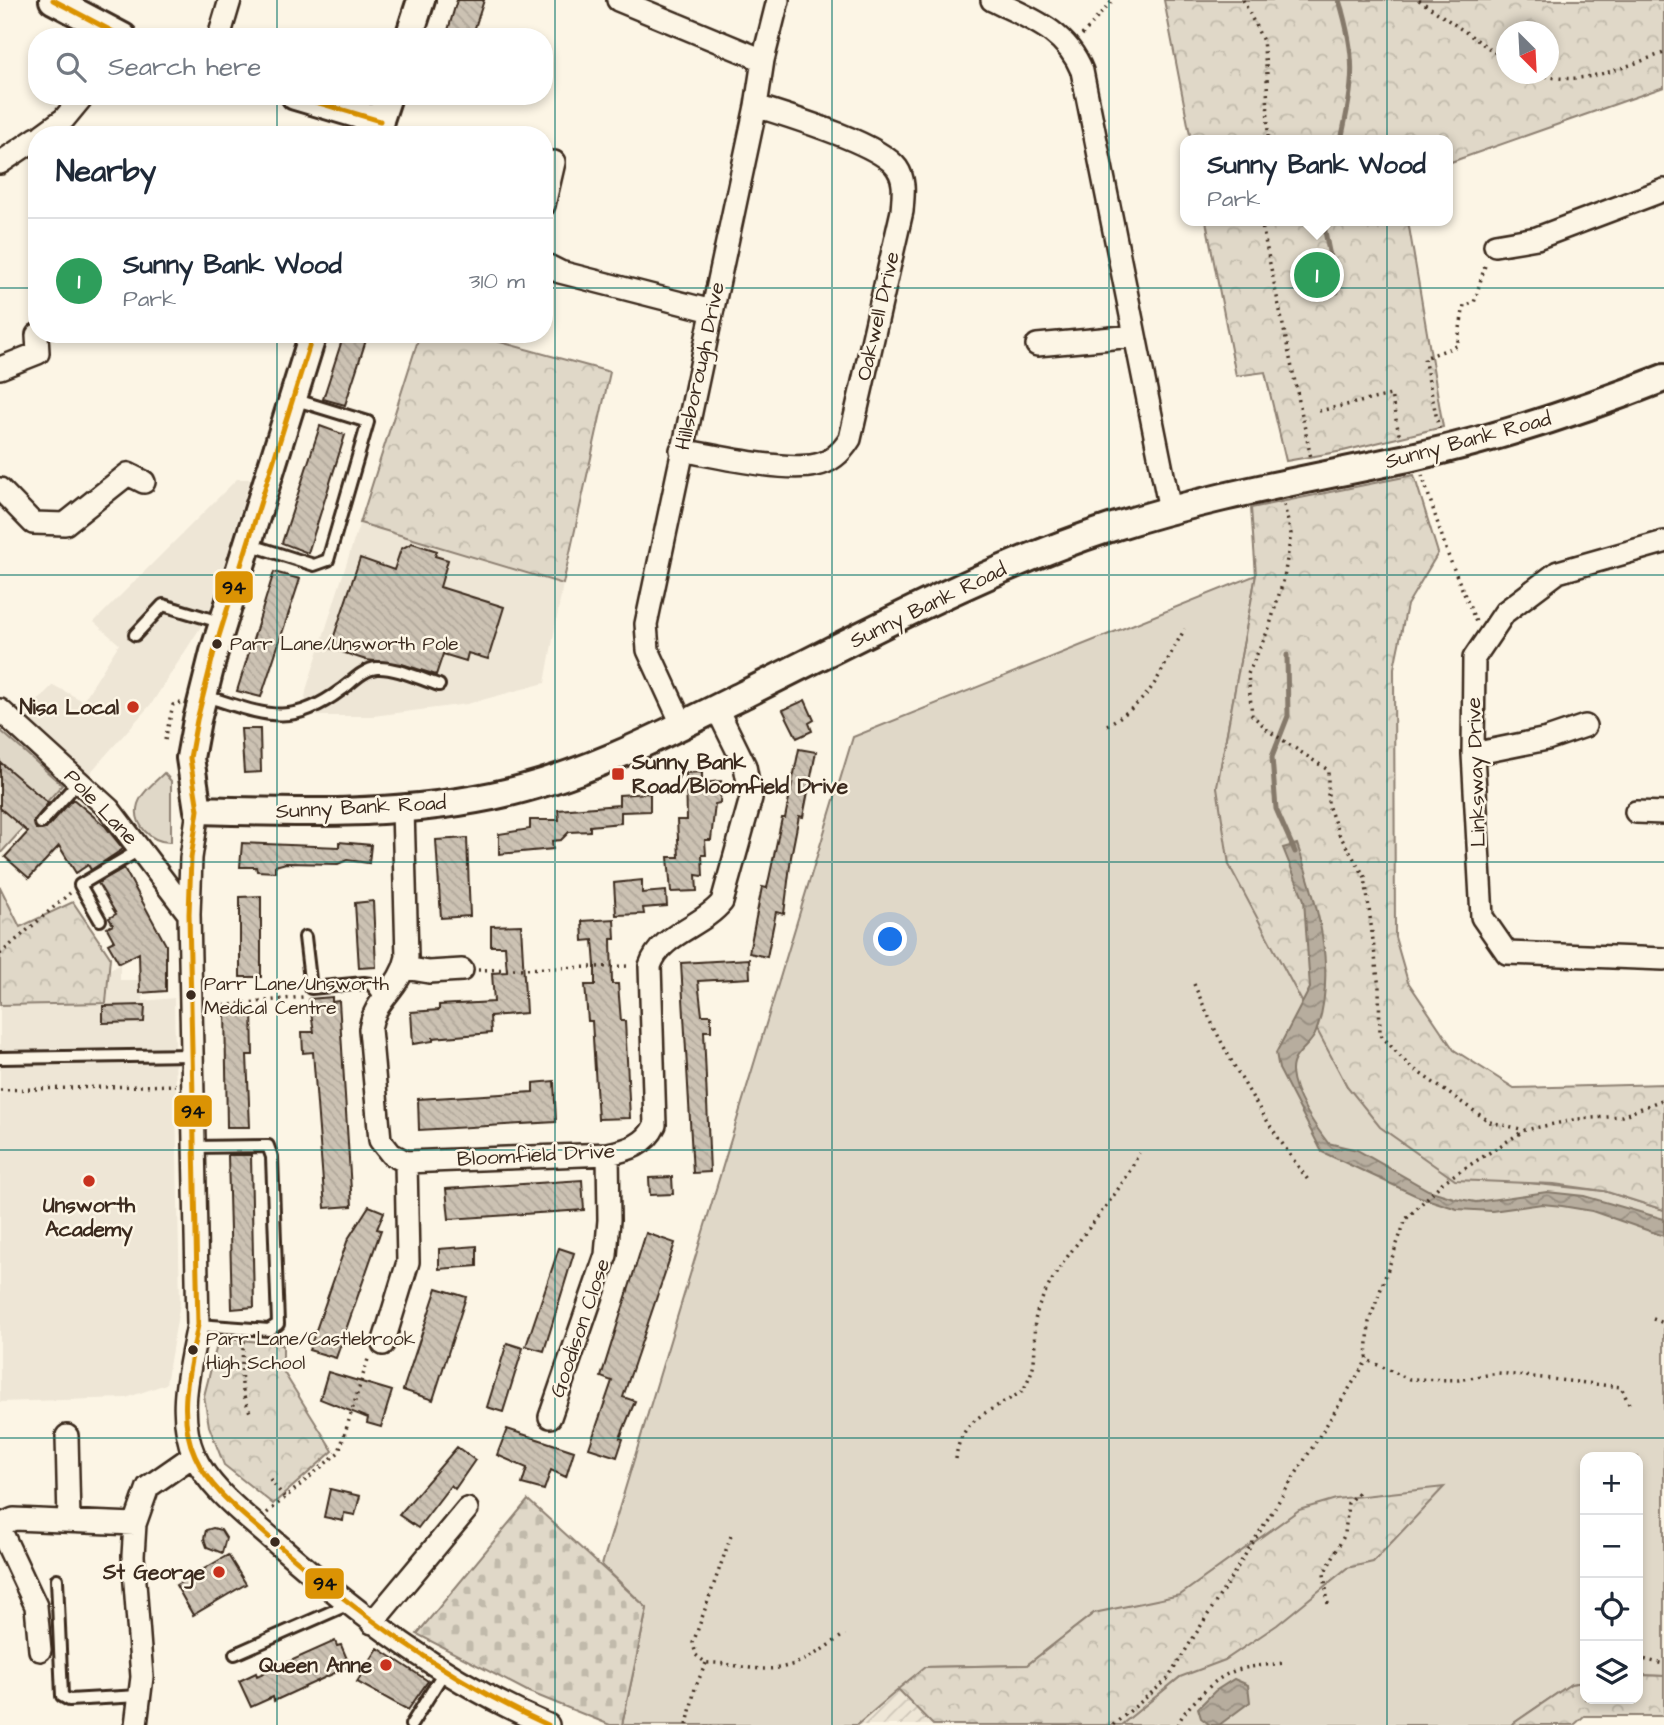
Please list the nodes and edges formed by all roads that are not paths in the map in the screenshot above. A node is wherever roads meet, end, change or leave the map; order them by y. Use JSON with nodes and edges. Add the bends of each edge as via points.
{"nodes":[{"id":1,"x":53,"y":0,"type":"edge"},
{"id":2,"x":230,"y":0,"type":"edge"},
{"id":3,"x":421,"y":0,"type":"edge"},
{"id":4,"x":618,"y":0,"type":"edge"},
{"id":5,"x":778,"y":0,"type":"edge"},
{"id":6,"x":992,"y":0,"type":"edge"},
{"id":7,"x":102,"y":28,"type":"edge"},
{"id":8,"x":222,"y":28,"type":"edge"},
{"id":9,"x":412,"y":28,"type":"edge"},
{"id":10,"x":762,"y":60,"type":"junction"},
{"id":11,"x":79,"y":105,"type":"edge"},
{"id":12,"x":332,"y":105,"type":"edge"},
{"id":13,"x":757,"y":107,"type":"junction"},
{"id":14,"x":381,"y":117,"type":"edge"},
{"id":15,"x":69,"y":126,"type":"edge"},
{"id":16,"x":28,"y":144,"type":"edge"},
{"id":17,"x":554,"y":162,"type":"dead end"},
{"id":18,"x":0,"y":163,"type":"edge"},
{"id":19,"x":553,"y":166,"type":"edge"},
{"id":20,"x":1664,"y":190,"type":"edge"},
{"id":21,"x":1495,"y":245,"type":"road end"},
{"id":22,"x":553,"y":268,"type":"edge"},
{"id":23,"x":712,"y":311,"type":"junction"},
{"id":24,"x":1134,"y":336,"type":"junction"},
{"id":25,"x":37,"y":343,"type":"edge"},
{"id":26,"x":310,"y":343,"type":"edge"},
{"id":27,"x":1037,"y":345,"type":"dead end"},
{"id":28,"x":0,"y":368,"type":"edge"},
{"id":29,"x":1664,"y":378,"type":"edge"},
{"id":30,"x":293,"y":399,"type":"junction"},
{"id":31,"x":681,"y":450,"type":"junction"},
{"id":32,"x":144,"y":482,"type":"dead end"},
{"id":33,"x":0,"y":489,"type":"edge"},
{"id":34,"x":1170,"y":510,"type":"junction"},
{"id":35,"x":1664,"y":542,"type":"edge"},
{"id":36,"x":248,"y":543,"type":"junction"},
{"id":37,"x":223,"y":623,"type":"junction"},
{"id":38,"x":135,"y":635,"type":"dead end"},
{"id":39,"x":439,"y":685,"type":"dead end"},
{"id":40,"x":203,"y":695,"type":"junction"},
{"id":41,"x":717,"y":709,"type":"junction"},
{"id":42,"x":0,"y":710,"type":"edge"},
{"id":43,"x":683,"y":726,"type":"junction"},
{"id":44,"x":1586,"y":726,"type":"dead end"},
{"id":45,"x":1473,"y":754,"type":"junction"},
{"id":46,"x":79,"y":781,"type":"junction"},
{"id":47,"x":403,"y":809,"type":"junction"},
{"id":48,"x":198,"y":810,"type":"junction"},
{"id":49,"x":1636,"y":812,"type":"dead end"},
{"id":50,"x":1664,"y":813,"type":"edge"},
{"id":51,"x":41,"y":823,"type":"dead end"},
{"id":52,"x":141,"y":849,"type":"junction"},
{"id":53,"x":189,"y":914,"type":"junction"},
{"id":54,"x":100,"y":920,"type":"dead end"},
{"id":55,"x":304,"y":937,"type":"dead end"},
{"id":56,"x":1664,"y":959,"type":"edge"},
{"id":57,"x":405,"y":968,"type":"junction"},
{"id":58,"x":462,"y":970,"type":"road end"},
{"id":59,"x":382,"y":999,"type":"junction"},
{"id":60,"x":192,"y":1055,"type":"junction"},
{"id":61,"x":0,"y":1058,"type":"edge"},
{"id":62,"x":193,"y":1147,"type":"junction"},
{"id":63,"x":608,"y":1154,"type":"junction"},
{"id":64,"x":406,"y":1162,"type":"junction"},
{"id":65,"x":198,"y":1325,"type":"junction"},
{"id":66,"x":383,"y":1344,"type":"road end"},
{"id":67,"x":550,"y":1417,"type":"dead end"},
{"id":68,"x":68,"y":1436,"type":"dead end"},
{"id":69,"x":194,"y":1455,"type":"junction"},
{"id":70,"x":467,"y":1509,"type":"dead end"},
{"id":71,"x":69,"y":1521,"type":"junction"},
{"id":72,"x":135,"y":1524,"type":"junction"},
{"id":73,"x":0,"y":1527,"type":"edge"},
{"id":74,"x":57,"y":1579,"type":"dead end"},
{"id":75,"x":347,"y":1605,"type":"junction"},
{"id":76,"x":372,"y":1623,"type":"junction"},
{"id":77,"x":40,"y":1650,"type":"dead end"},
{"id":78,"x":235,"y":1654,"type":"dead end"},
{"id":79,"x":444,"y":1672,"type":"junction"},
{"id":80,"x":139,"y":1696,"type":"junction"},
{"id":81,"x":535,"y":1722,"type":"edge"},
{"id":82,"x":136,"y":1725,"type":"edge"},
{"id":83,"x":411,"y":1725,"type":"edge"}],
"edges":[{"from":1,"to":7,"type":"street"},
{"from":2,"to":8,"type":"street"},
{"from":3,"to":9,"type":"street"},
{"from":4,"to":10,"type":"street"},
{"from":5,"to":10,"type":"street","name":"Hillsborough Drive"},
{"from":6,"to":24,"type":"street","via":[[1040,23],[1070,47],[1082,71]]},
{"from":10,"to":13,"type":"street","name":"Hillsborough Drive"},
{"from":11,"to":15,"type":"street"},
{"from":12,"to":14,"type":"street"},
{"from":13,"to":23,"type":"street","name":"Hillsborough Drive"},
{"from":13,"to":31,"type":"street","name":"Oakwell Drive","via":[[807,121],[892,163],[902,179],[902,211],[844,449],[825,462],[801,466]]},
{"from":16,"to":18,"type":"street"},
{"from":17,"to":19,"type":"street"},
{"from":20,"to":21,"type":"street","via":[[1537,238]]},
{"from":22,"to":23,"type":"street"},
{"from":23,"to":31,"type":"street","name":"Hillsborough Drive"},
{"from":24,"to":27,"type":"street"},
{"from":24,"to":34,"type":"street"},
{"from":25,"to":28,"type":"street","via":[[37,353]]},
{"from":26,"to":30,"type":"street"},
{"from":29,"to":34,"type":"street","name":"Sunny Bank Road","via":[[1528,426],[1444,449]]},
{"from":30,"to":36,"type":"street"},
{"from":30,"to":36,"type":"lane","via":[[368,422],[328,560],[314,565]]},
{"from":31,"to":43,"type":"street","name":"Hillsborough Drive","via":[[646,624],[651,659]]},
{"from":32,"to":33,"type":"street","via":[[128,474],[65,524],[33,523]]},
{"from":34,"to":41,"type":"street","name":"Sunny Bank Road","via":[[994,571]]},
{"from":35,"to":45,"type":"street","name":"Linksway Drive","via":[[1558,572],[1505,612],[1474,658]]},
{"from":36,"to":37,"type":"street"},
{"from":37,"to":38,"type":"lane","via":[[163,605]]},
{"from":37,"to":40,"type":"street"},
{"from":39,"to":40,"type":"lane","via":[[371,669],[327,701],[283,717]]},
{"from":40,"to":48,"type":"street","via":[[190,758]]},
{"from":41,"to":43,"type":"street","name":"Sunny Bank Road"},
{"from":41,"to":63,"type":"street","name":"Bloomfield Drive","via":[[744,766],[751,798],[722,902],[703,921],[657,949],[650,967],[655,1125],[642,1143]]},
{"from":42,"to":46,"type":"street","name":"Pole Lane"},
{"from":43,"to":47,"type":"street","name":"Sunny Bank Road","via":[[577,772],[493,796]]},
{"from":44,"to":45,"type":"street"},
{"from":45,"to":56,"type":"street","name":"Linksway Drive","via":[[1482,917],[1507,953]]},
{"from":46,"to":51,"type":"lane"},
{"from":46,"to":52,"type":"street","name":"Pole Lane"},
{"from":47,"to":48,"type":"street","name":"Sunny Bank Road"},
{"from":47,"to":57,"type":"street"},
{"from":48,"to":53,"type":"street"},
{"from":49,"to":50,"type":"street"},
{"from":52,"to":53,"type":"street","name":"Pole Lane"},
{"from":52,"to":54,"type":"lane","via":[[80,884]]},
{"from":53,"to":60,"type":"street"},
{"from":55,"to":59,"type":"lane","via":[[311,988],[371,984]]},
{"from":57,"to":58,"type":"street"},
{"from":57,"to":59,"type":"street","via":[[396,987]]},
{"from":59,"to":64,"type":"street","via":[[370,1030],[380,1140],[391,1154]]},
{"from":60,"to":61,"type":"lane"},
{"from":60,"to":62,"type":"street"},
{"from":62,"to":65,"type":"street"},
{"from":62,"to":65,"type":"lane","via":[[268,1146],[278,1324],[269,1331]]},
{"from":63,"to":64,"type":"street","name":"Bloomfield Drive"},
{"from":63,"to":67,"type":"street","name":"Goodison Close","via":[[606,1255]]},
{"from":64,"to":66,"type":"street","via":[[408,1262]]},
{"from":65,"to":69,"type":"street","via":[[184,1420]]},
{"from":68,"to":71,"type":"street"},
{"from":69,"to":72,"type":"street","via":[[148,1487]]},
{"from":69,"to":75,"type":"street","via":[[216,1488]]},
{"from":70,"to":76,"type":"street"},
{"from":71,"to":72,"type":"street"},
{"from":71,"to":73,"type":"street","via":[[14,1519]]},
{"from":72,"to":80,"type":"street"},
{"from":73,"to":77,"type":"street","via":[[36,1606]]},
{"from":74,"to":80,"type":"lane","via":[[62,1696],[69,1700]]},
{"from":75,"to":76,"type":"street"},
{"from":75,"to":78,"type":"lane"},
{"from":76,"to":79,"type":"street"},
{"from":79,"to":81,"type":"street"},
{"from":79,"to":83,"type":"lane"},
{"from":80,"to":82,"type":"street"}]}
